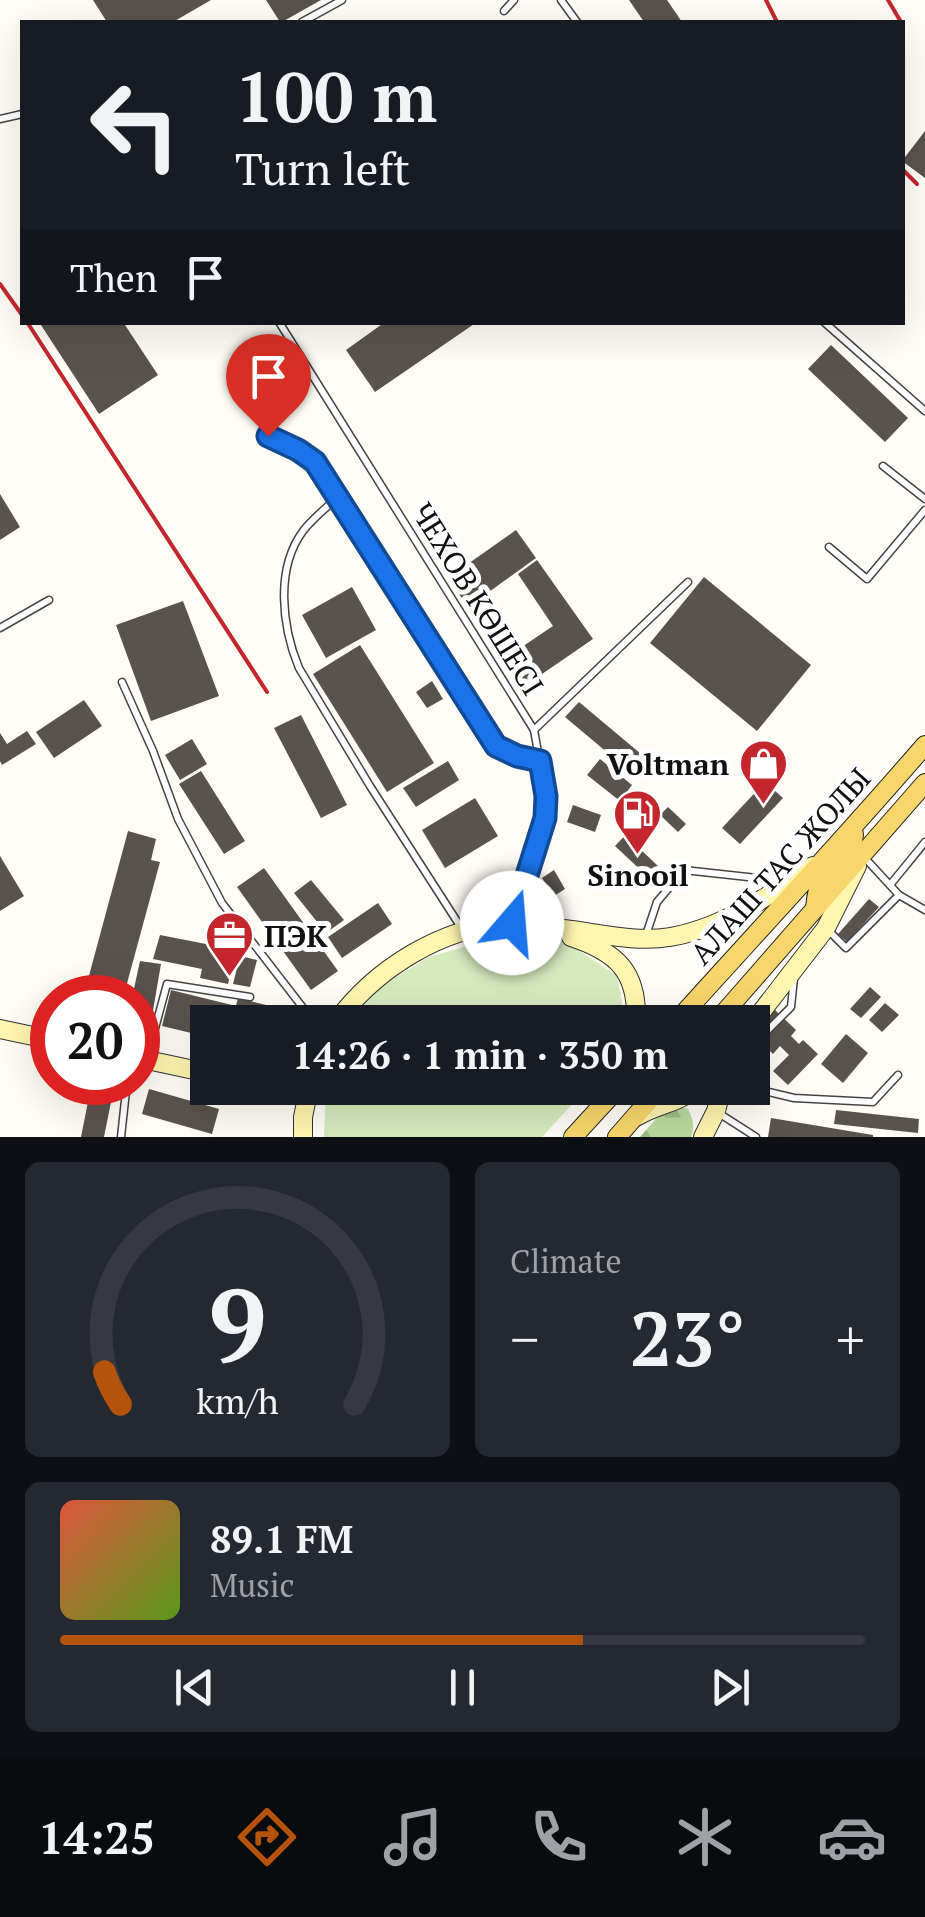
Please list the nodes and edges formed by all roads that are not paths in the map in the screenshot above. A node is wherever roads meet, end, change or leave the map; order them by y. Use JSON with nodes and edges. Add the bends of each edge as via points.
{"nodes":[{"id":1,"x":342,"y":0,"type":"edge"},
{"id":2,"x":514,"y":0,"type":"edge"},
{"id":3,"x":504,"y":11,"type":"dead end"},
{"id":4,"x":306,"y":20,"type":"edge"},
{"id":5,"x":281,"y":325,"type":"edge"},
{"id":6,"x":827,"y":325,"type":"edge"},
{"id":7,"x":925,"y":411,"type":"edge"},
{"id":8,"x":268,"y":436,"type":"dead end"},
{"id":9,"x":883,"y":466,"type":"dead end"},
{"id":10,"x":338,"y":498,"type":"junction"},
{"id":11,"x":925,"y":499,"type":"edge"},
{"id":12,"x":925,"y":510,"type":"edge"},
{"id":13,"x":829,"y":547,"type":"dead end"},
{"id":14,"x":688,"y":582,"type":"dead end"},
{"id":15,"x":49,"y":600,"type":"dead end"},
{"id":16,"x":0,"y":628,"type":"edge"},
{"id":17,"x":122,"y":682,"type":"dead end"},
{"id":18,"x":534,"y":730,"type":"junction"},
{"id":19,"x":925,"y":746,"type":"edge"},
{"id":20,"x":925,"y":760,"type":"edge"},
{"id":21,"x":540,"y":761,"type":"junction"},
{"id":22,"x":925,"y":784,"type":"edge"},
{"id":23,"x":852,"y":830,"type":"junction"},
{"id":24,"x":877,"y":837,"type":"junction"},
{"id":25,"x":925,"y":842,"type":"edge"},
{"id":26,"x":862,"y":858,"type":"junction"},
{"id":27,"x":822,"y":860,"type":"junction"},
{"id":28,"x":790,"y":882,"type":"junction"},
{"id":29,"x":890,"y":885,"type":"junction"},
{"id":30,"x":898,"y":895,"type":"junction"},
{"id":31,"x":816,"y":909,"type":"junction"},
{"id":32,"x":925,"y":910,"type":"edge"},
{"id":33,"x":512,"y":923,"type":"junction"},
{"id":34,"x":538,"y":925,"type":"junction"},
{"id":35,"x":826,"y":928,"type":"junction"},
{"id":36,"x":463,"y":930,"type":"junction"},
{"id":37,"x":645,"y":939,"type":"junction"},
{"id":38,"x":795,"y":970,"type":"junction"},
{"id":39,"x":250,"y":997,"type":"dead end"},
{"id":40,"x":160,"y":999,"type":"edge"},
{"id":41,"x":301,"y":1005,"type":"edge"},
{"id":42,"x":352,"y":1005,"type":"edge"},
{"id":43,"x":636,"y":1005,"type":"edge"},
{"id":44,"x":691,"y":1005,"type":"edge"},
{"id":45,"x":731,"y":1005,"type":"edge"},
{"id":46,"x":767,"y":1005,"type":"edge"},
{"id":47,"x":770,"y":1028,"type":"edge"},
{"id":48,"x":0,"y":1029,"type":"edge"},
{"id":49,"x":30,"y":1035,"type":"edge"},
{"id":50,"x":160,"y":1063,"type":"edge"},
{"id":51,"x":190,"y":1069,"type":"edge"},
{"id":52,"x":898,"y":1075,"type":"dead end"},
{"id":53,"x":770,"y":1092,"type":"edge"},
{"id":54,"x":124,"y":1105,"type":"edge"},
{"id":55,"x":306,"y":1105,"type":"edge"},
{"id":56,"x":601,"y":1105,"type":"edge"},
{"id":57,"x":644,"y":1105,"type":"edge"},
{"id":58,"x":659,"y":1105,"type":"edge"},
{"id":59,"x":695,"y":1105,"type":"edge"},
{"id":60,"x":718,"y":1105,"type":"edge"},
{"id":61,"x":716,"y":1112,"type":"junction"},
{"id":62,"x":629,"y":1122,"type":"junction"},
{"id":63,"x":302,"y":1136,"type":"edge"},
{"id":64,"x":704,"y":1136,"type":"edge"},
{"id":65,"x":121,"y":1137,"type":"edge"},
{"id":66,"x":573,"y":1137,"type":"edge"},
{"id":67,"x":616,"y":1137,"type":"edge"},
{"id":68,"x":756,"y":1137,"type":"edge"}],
"edges":[{"from":1,"to":4,"type":"lane"},
{"from":2,"to":3,"type":"lane"},
{"from":5,"to":18,"type":"lane","name":"ЧЕХОВ КӨШЕСІ"},
{"from":6,"to":7,"type":"lane"},
{"from":8,"to":10,"type":"lane","via":[[315,462]]},
{"from":9,"to":11,"type":"lane"},
{"from":10,"to":21,"type":"lane","via":[[496,746]]},
{"from":10,"to":36,"type":"lane","via":[[304,530],[289,562],[284,587],[291,650]]},
{"from":12,"to":13,"type":"lane","via":[[867,578]]},
{"from":14,"to":18,"type":"lane"},
{"from":15,"to":16,"type":"lane"},
{"from":17,"to":41,"type":"lane","via":[[178,819],[222,903]]},
{"from":18,"to":21,"type":"lane","name":"ЧЕХОВ КӨШЕСІ"},
{"from":19,"to":23,"type":"main road","name":"АЛАШ ТАС ЖОЛЫ"},
{"from":20,"to":24,"type":"main road","via":[[871,823]]},
{"from":21,"to":33,"type":"lane","name":"ЧЕХОВ КӨШЕСІ","via":[[545,818]]},
{"from":22,"to":24,"type":"main road","name":"АЛАШ ТАС ЖОЛЫ"},
{"from":23,"to":27,"type":"main road","name":"АЛАШ ТАС ЖОЛЫ"},
{"from":23,"to":31,"type":"main road","via":[[852,848],[821,881]]},
{"from":24,"to":26,"type":"main road","name":"АЛАШ ТАС ЖОЛЫ"},
{"from":25,"to":29,"type":"lane"},
{"from":26,"to":29,"type":"lane"},
{"from":26,"to":31,"type":"main road","name":"АЛАШ ТАС ЖОЛЫ"},
{"from":26,"to":35,"type":"main road"},
{"from":27,"to":28,"type":"main road"},
{"from":27,"to":44,"type":"main road","name":"АЛАШ ТАС ЖОЛЫ"},
{"from":28,"to":37,"type":"main road","via":[[714,924]]},
{"from":28,"to":37,"type":"lane","via":[[684,870],[657,902]]},
{"from":29,"to":30,"type":"lane"},
{"from":30,"to":32,"type":"lane"},
{"from":30,"to":35,"type":"lane","via":[[846,948]]},
{"from":31,"to":45,"type":"main road","name":"АЛАШ ТАС ЖОЛЫ"},
{"from":33,"to":34,"type":"main road"},
{"from":33,"to":36,"type":"main road"},
{"from":34,"to":37,"type":"main road"},
{"from":34,"to":43,"type":"main road","via":[[616,960],[634,986]]},
{"from":35,"to":38,"type":"main road"},
{"from":36,"to":42,"type":"main road","via":[[403,959]]},
{"from":38,"to":46,"type":"main road"},
{"from":38,"to":47,"type":"lane","via":[[791,1006]]},
{"from":39,"to":40,"type":"lane","via":[[167,984]]},
{"from":48,"to":49,"type":"main road"},
{"from":50,"to":51,"type":"main road"},
{"from":52,"to":53,"type":"lane","via":[[872,1102]]},
{"from":54,"to":65,"type":"lane"},
{"from":55,"to":63,"type":"main road"},
{"from":56,"to":66,"type":"main road"},
{"from":57,"to":62,"type":"main road"},
{"from":58,"to":62,"type":"main road"},
{"from":59,"to":64,"type":"main road"},
{"from":60,"to":61,"type":"main road"},
{"from":61,"to":64,"type":"main road"},
{"from":61,"to":68,"type":"lane"},
{"from":62,"to":67,"type":"main road"}]}
